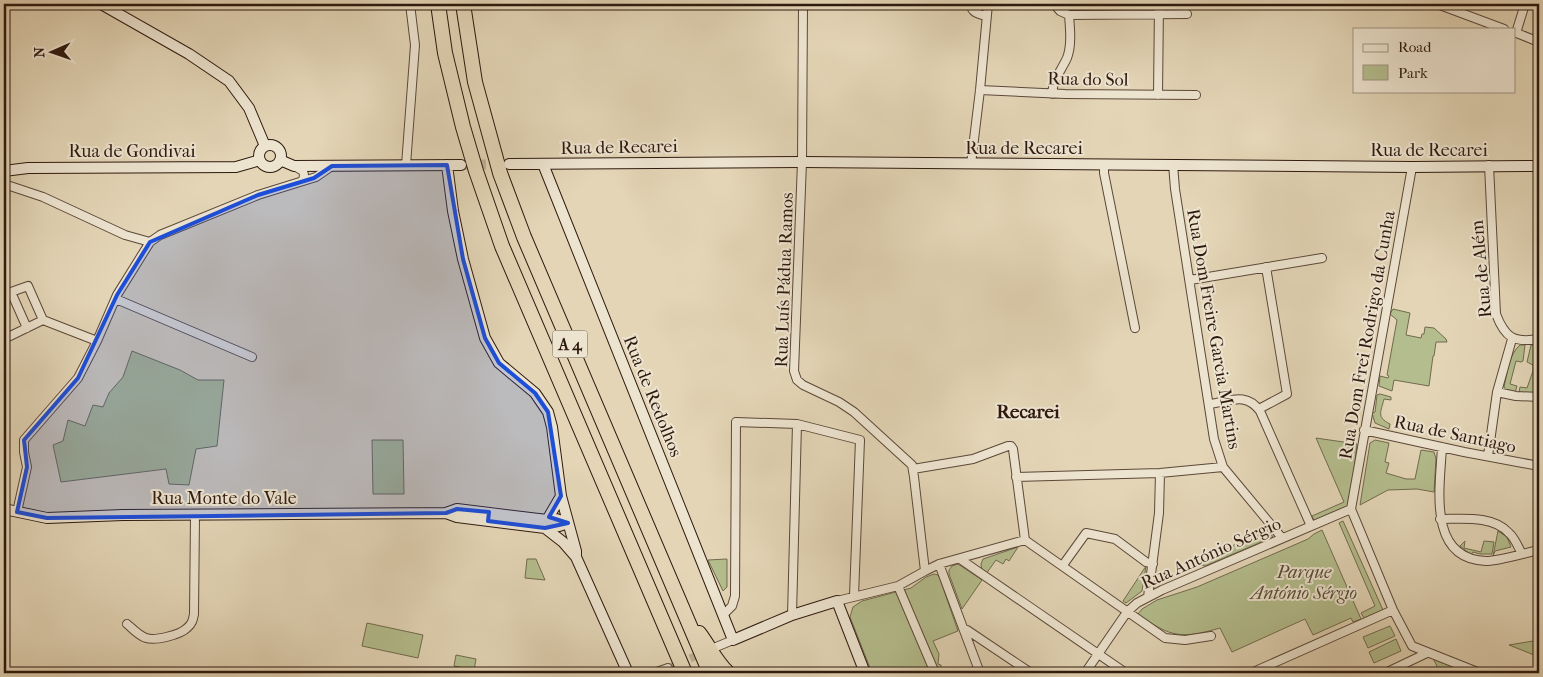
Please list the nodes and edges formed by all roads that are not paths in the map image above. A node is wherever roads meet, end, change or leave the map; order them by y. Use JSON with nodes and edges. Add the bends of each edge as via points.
{"nodes":[{"id":1,"x":101,"y":4,"type":"edge"},
{"id":2,"x":410,"y":4,"type":"edge"},
{"id":3,"x":438,"y":4,"type":"edge"},
{"id":4,"x":463,"y":4,"type":"edge"},
{"id":5,"x":803,"y":4,"type":"edge"},
{"id":6,"x":971,"y":4,"type":"edge"},
{"id":7,"x":988,"y":4,"type":"edge"},
{"id":8,"x":1054,"y":4,"type":"edge"},
{"id":9,"x":1159,"y":4,"type":"edge"},
{"id":10,"x":1436,"y":4,"type":"edge"},
{"id":11,"x":1525,"y":4,"type":"edge"},
{"id":12,"x":1159,"y":14,"type":"junction"},
{"id":13,"x":1186,"y":14,"type":"dead end"},
{"id":14,"x":1069,"y":15,"type":"junction"},
{"id":15,"x":986,"y":16,"type":"junction"},
{"id":16,"x":1501,"y":28,"type":"edge"},
{"id":17,"x":1516,"y":30,"type":"edge"},
{"id":18,"x":1516,"y":33,"type":"edge"},
{"id":19,"x":1539,"y":42,"type":"edge"},
{"id":20,"x":980,"y":90,"type":"junction"},
{"id":21,"x":1052,"y":94,"type":"junction"},
{"id":22,"x":1158,"y":95,"type":"junction"},
{"id":23,"x":1196,"y":95,"type":"dead end"},
{"id":24,"x":265,"y":146,"type":"junction"},
{"id":25,"x":260,"y":160,"type":"junction"},
{"id":26,"x":280,"y":160,"type":"junction"},
{"id":27,"x":802,"y":162,"type":"junction"},
{"id":28,"x":509,"y":164,"type":"tunnel mouth"},
{"id":29,"x":543,"y":164,"type":"junction"},
{"id":30,"x":972,"y":164,"type":"junction"},
{"id":31,"x":1104,"y":164,"type":"junction"},
{"id":32,"x":1173,"y":164,"type":"junction"},
{"id":33,"x":447,"y":165,"type":"junction"},
{"id":34,"x":461,"y":165,"type":"tunnel mouth"},
{"id":35,"x":294,"y":166,"type":"junction"},
{"id":36,"x":332,"y":166,"type":"junction"},
{"id":37,"x":406,"y":166,"type":"junction"},
{"id":38,"x":1490,"y":166,"type":"junction"},
{"id":39,"x":1539,"y":166,"type":"edge"},
{"id":40,"x":1412,"y":167,"type":"junction"},
{"id":41,"x":4,"y":171,"type":"edge"},
{"id":42,"x":303,"y":181,"type":"junction"},
{"id":43,"x":4,"y":184,"type":"edge"},
{"id":44,"x":150,"y":242,"type":"junction"},
{"id":45,"x":1322,"y":258,"type":"dead end"},
{"id":46,"x":1266,"y":267,"type":"junction"},
{"id":47,"x":1190,"y":280,"type":"junction"},
{"id":48,"x":116,"y":300,"type":"junction"},
{"id":49,"x":43,"y":320,"type":"junction"},
{"id":50,"x":27,"y":328,"type":"junction"},
{"id":51,"x":1135,"y":328,"type":"dead end"},
{"id":52,"x":4,"y":339,"type":"edge"},
{"id":53,"x":1512,"y":339,"type":"junction"},
{"id":54,"x":1539,"y":339,"type":"edge"},
{"id":55,"x":97,"y":341,"type":"junction"},
{"id":56,"x":252,"y":357,"type":"dead end"},
{"id":57,"x":1497,"y":392,"type":"junction"},
{"id":58,"x":1539,"y":397,"type":"edge"},
{"id":59,"x":1210,"y":404,"type":"junction"},
{"id":60,"x":1259,"y":409,"type":"junction"},
{"id":61,"x":797,"y":424,"type":"junction"},
{"id":62,"x":1364,"y":430,"type":"junction"},
{"id":63,"x":1442,"y":447,"type":"junction"},
{"id":64,"x":1488,"y":456,"type":"junction"},
{"id":65,"x":1539,"y":466,"type":"edge"},
{"id":66,"x":1223,"y":467,"type":"junction"},
{"id":67,"x":913,"y":469,"type":"junction"},
{"id":68,"x":1160,"y":473,"type":"junction"},
{"id":69,"x":1016,"y":478,"type":"junction"},
{"id":70,"x":561,"y":496,"type":"junction"},
{"id":71,"x":4,"y":509,"type":"edge"},
{"id":72,"x":1351,"y":509,"type":"junction"},
{"id":73,"x":17,"y":512,"type":"junction"},
{"id":74,"x":195,"y":515,"type":"junction"},
{"id":75,"x":1440,"y":519,"type":"junction"},
{"id":76,"x":568,"y":523,"type":"junction"},
{"id":77,"x":546,"y":524,"type":"junction"},
{"id":78,"x":1311,"y":526,"type":"junction"},
{"id":79,"x":1282,"y":538,"type":"junction"},
{"id":80,"x":1025,"y":540,"type":"junction"},
{"id":81,"x":1539,"y":550,"type":"edge"},
{"id":82,"x":1522,"y":554,"type":"junction"},
{"id":83,"x":576,"y":557,"type":"junction"},
{"id":84,"x":960,"y":559,"type":"junction"},
{"id":85,"x":940,"y":564,"type":"junction"},
{"id":86,"x":1153,"y":564,"type":"junction"},
{"id":87,"x":1063,"y":566,"type":"junction"},
{"id":88,"x":925,"y":571,"type":"junction"},
{"id":89,"x":898,"y":586,"type":"junction"},
{"id":90,"x":854,"y":596,"type":"junction"},
{"id":91,"x":1148,"y":597,"type":"junction"},
{"id":92,"x":836,"y":601,"type":"junction"},
{"id":93,"x":1393,"y":610,"type":"junction"},
{"id":94,"x":1128,"y":612,"type":"junction"},
{"id":95,"x":723,"y":615,"type":"junction"},
{"id":96,"x":792,"y":615,"type":"junction"},
{"id":97,"x":687,"y":616,"type":"junction"},
{"id":98,"x":127,"y":624,"type":"dead end"},
{"id":99,"x":665,"y":626,"type":"junction"},
{"id":100,"x":964,"y":630,"type":"junction"},
{"id":101,"x":1211,"y":636,"type":"dead end"},
{"id":102,"x":733,"y":640,"type":"junction"},
{"id":103,"x":716,"y":647,"type":"dead end"},
{"id":104,"x":1426,"y":653,"type":"junction"},
{"id":105,"x":1098,"y":655,"type":"junction"},
{"id":106,"x":4,"y":663,"type":"edge"},
{"id":107,"x":672,"y":670,"type":"edge"},
{"id":108,"x":5,"y":673,"type":"edge"},
{"id":109,"x":628,"y":673,"type":"edge"},
{"id":110,"x":654,"y":673,"type":"edge"},
{"id":111,"x":685,"y":673,"type":"edge"},
{"id":112,"x":710,"y":673,"type":"edge"},
{"id":113,"x":728,"y":673,"type":"edge"},
{"id":114,"x":865,"y":673,"type":"edge"},
{"id":115,"x":935,"y":673,"type":"edge"},
{"id":116,"x":980,"y":673,"type":"edge"},
{"id":117,"x":1031,"y":673,"type":"edge"},
{"id":118,"x":1085,"y":673,"type":"edge"},
{"id":119,"x":1126,"y":673,"type":"edge"},
{"id":120,"x":1251,"y":673,"type":"edge"},
{"id":121,"x":1385,"y":673,"type":"edge"},
{"id":122,"x":1480,"y":673,"type":"edge"}],
"edges":[{"from":1,"to":24,"type":"street","via":[[189,54],[228,81],[249,108]]},
{"from":2,"to":37,"type":"street","via":[[415,44]]},
{"from":3,"to":99,"type":"highway","number":"A 4","via":[[445,52],[461,118],[502,246]]},
{"from":4,"to":97,"type":"highway","number":"A 4","via":[[475,82],[507,191]]},
{"from":5,"to":27,"type":"street","name":"Rua Luís Pádua Ramos"},
{"from":6,"to":15,"type":"street","via":[[974,12]]},
{"from":7,"to":15,"type":"street"},
{"from":8,"to":14,"type":"street"},
{"from":9,"to":12,"type":"street"},
{"from":10,"to":16,"type":"street"},
{"from":11,"to":17,"type":"street"},
{"from":12,"to":13,"type":"street"},
{"from":12,"to":14,"type":"street"},
{"from":12,"to":22,"type":"street"},
{"from":14,"to":21,"type":"street","via":[[1067,57],[1055,78]]},
{"from":15,"to":20,"type":"street"},
{"from":18,"to":19,"type":"street"},
{"from":20,"to":21,"type":"street","name":"Rua do Sol"},
{"from":20,"to":30,"type":"street"},
{"from":21,"to":22,"type":"street","name":"Rua do Sol"},
{"from":22,"to":23,"type":"street","name":"Rua do Sol"},
{"from":24,"to":25,"type":"street","via":[[260,151]]},
{"from":24,"to":26,"type":"street","name":"Rua de Gondivai","via":[[278,148]]},
{"from":25,"to":26,"type":"street","name":"Rua de Gondivai","via":[[271,167]]},
{"from":25,"to":41,"type":"street","name":"Rua de Gondivai","via":[[236,167],[28,168]]},
{"from":26,"to":35,"type":"street","name":"Rua de Gondivai"},
{"from":27,"to":29,"type":"street","name":"Rua de Recarei"},
{"from":27,"to":30,"type":"street","name":"Rua de Recarei"},
{"from":27,"to":67,"type":"street","name":"Rua Luís Pádua Ramos","via":[[794,371],[797,380],[844,405],[907,460]]},
{"from":28,"to":29,"type":"street","name":"Rua de Recarei"},
{"from":29,"to":95,"type":"street","name":"Rua de Redolhos"},
{"from":30,"to":31,"type":"street","name":"Rua de Recarei"},
{"from":31,"to":32,"type":"street","name":"Rua de Recarei"},
{"from":31,"to":51,"type":"street"},
{"from":32,"to":40,"type":"street","name":"Rua de Recarei"},
{"from":32,"to":47,"type":"street","name":"Rua Dom Freire Garcia Martins"},
{"from":33,"to":34,"type":"street","name":"Rua de Gondivai"},
{"from":33,"to":37,"type":"street","name":"Rua de Gondivai"},
{"from":33,"to":70,"type":"street","via":[[463,259],[485,338],[499,363],[535,393],[548,412]]},
{"from":35,"to":36,"type":"street","name":"Rua de Gondivai"},
{"from":35,"to":42,"type":"street","via":[[303,171]]},
{"from":36,"to":37,"type":"street","name":"Rua de Gondivai"},
{"from":36,"to":42,"type":"street"},
{"from":38,"to":39,"type":"street","name":"Rua de Recarei"},
{"from":38,"to":40,"type":"street","name":"Rua de Recarei"},
{"from":38,"to":53,"type":"street","name":"Rua de Além","via":[[1496,314]]},
{"from":40,"to":62,"type":"street","name":"Rua Dom Frei Rodrigo da Cunha"},
{"from":42,"to":44,"type":"street","via":[[160,235]]},
{"from":43,"to":44,"type":"street","via":[[43,197],[125,235]]},
{"from":44,"to":48,"type":"street"},
{"from":45,"to":46,"type":"street"},
{"from":46,"to":47,"type":"street"},
{"from":46,"to":60,"type":"street","via":[[1287,394]]},
{"from":47,"to":59,"type":"street","name":"Rua Dom Freire Garcia Martins"},
{"from":48,"to":55,"type":"street"},
{"from":48,"to":56,"type":"street"},
{"from":49,"to":50,"type":"street"},
{"from":49,"to":50,"type":"street","via":[[28,286],[11,292]]},
{"from":49,"to":55,"type":"street"},
{"from":50,"to":52,"type":"street"},
{"from":53,"to":54,"type":"street"},
{"from":53,"to":57,"type":"street"},
{"from":55,"to":73,"type":"street","via":[[78,378],[24,440],[27,467]]},
{"from":57,"to":58,"type":"street"},
{"from":57,"to":64,"type":"street"},
{"from":59,"to":60,"type":"street","via":[[1244,398],[1254,402]]},
{"from":59,"to":66,"type":"street","name":"Rua Dom Freire Garcia Martins","via":[[1214,438]]},
{"from":60,"to":78,"type":"street"},
{"from":61,"to":90,"type":"street","via":[[860,440]]},
{"from":61,"to":95,"type":"street","via":[[736,422],[734,596],[732,606]]},
{"from":61,"to":96,"type":"street"},
{"from":62,"to":63,"type":"street","name":"Rua de Santiago"},
{"from":62,"to":72,"type":"street","name":"Rua Dom Frei Rodrigo da Cunha"},
{"from":63,"to":64,"type":"street","name":"Rua de Santiago"},
{"from":63,"to":75,"type":"street"},
{"from":64,"to":65,"type":"street","name":"Rua de Santiago"},
{"from":66,"to":68,"type":"street"},
{"from":66,"to":79,"type":"street","name":"Rua Dom Freire Garcia Martins"},
{"from":67,"to":69,"type":"street","via":[[973,459],[1011,446]]},
{"from":67,"to":88,"type":"street"},
{"from":68,"to":69,"type":"street"},
{"from":68,"to":86,"type":"street"},
{"from":69,"to":80,"type":"street"},
{"from":70,"to":76,"type":"street"},
{"from":70,"to":77,"type":"street"},
{"from":71,"to":73,"type":"street","name":"Rua Monte do Vale"},
{"from":72,"to":78,"type":"street","name":"Rua António Sérgio"},
{"from":72,"to":93,"type":"street"},
{"from":73,"to":74,"type":"street","name":"Rua Monte do Vale","via":[[47,518]]},
{"from":74,"to":77,"type":"street","name":"Rua Monte do Vale","via":[[446,513],[457,509],[488,517]]},
{"from":74,"to":98,"type":"street","via":[[192,623],[186,630],[151,639],[143,637]]},
{"from":75,"to":82,"type":"street","via":[[1492,522],[1510,534]]},
{"from":75,"to":82,"type":"street","via":[[1443,532],[1453,547],[1469,559],[1488,561]]},
{"from":76,"to":77,"type":"street","name":"Rua Monte do Vale","via":[[558,526]]},
{"from":76,"to":83,"type":"street"},
{"from":77,"to":83,"type":"street"},
{"from":78,"to":79,"type":"street","name":"Rua António Sérgio"},
{"from":79,"to":91,"type":"street","name":"Rua António Sérgio"},
{"from":80,"to":84,"type":"street"},
{"from":80,"to":87,"type":"street"},
{"from":81,"to":82,"type":"street"},
{"from":83,"to":109,"type":"street"},
{"from":84,"to":85,"type":"street"},
{"from":84,"to":105,"type":"street"},
{"from":85,"to":88,"type":"street"},
{"from":85,"to":100,"type":"street"},
{"from":86,"to":87,"type":"street","via":[[1115,539],[1086,533]]},
{"from":86,"to":91,"type":"street"},
{"from":87,"to":94,"type":"street"},
{"from":88,"to":89,"type":"street"},
{"from":89,"to":90,"type":"street"},
{"from":89,"to":115,"type":"street"},
{"from":90,"to":92,"type":"street"},
{"from":91,"to":94,"type":"street","name":"Rua António Sérgio"},
{"from":92,"to":96,"type":"street"},
{"from":92,"to":114,"type":"street"},
{"from":93,"to":104,"type":"street","via":[[1412,646]]},
{"from":93,"to":120,"type":"street"},
{"from":94,"to":101,"type":"street","via":[[1165,638],[1184,640]]},
{"from":94,"to":105,"type":"street","name":"Rua António Sérgio"},
{"from":95,"to":102,"type":"street","name":"Rua de Redolhos"},
{"from":96,"to":102,"type":"street"},
{"from":97,"to":112,"type":"highway","number":"A 4"},
{"from":97,"to":113,"type":"highway"},
{"from":99,"to":107,"type":"highway"},
{"from":99,"to":111,"type":"highway","number":"A 4"},
{"from":100,"to":116,"type":"street"},
{"from":100,"to":117,"type":"street"},
{"from":102,"to":103,"type":"street"},
{"from":104,"to":121,"type":"street"},
{"from":104,"to":122,"type":"street"},
{"from":105,"to":118,"type":"street","name":"Rua António Sérgio"},
{"from":105,"to":119,"type":"street"},
{"from":106,"to":108,"type":"street"},
{"from":107,"to":110,"type":"street"}]}
